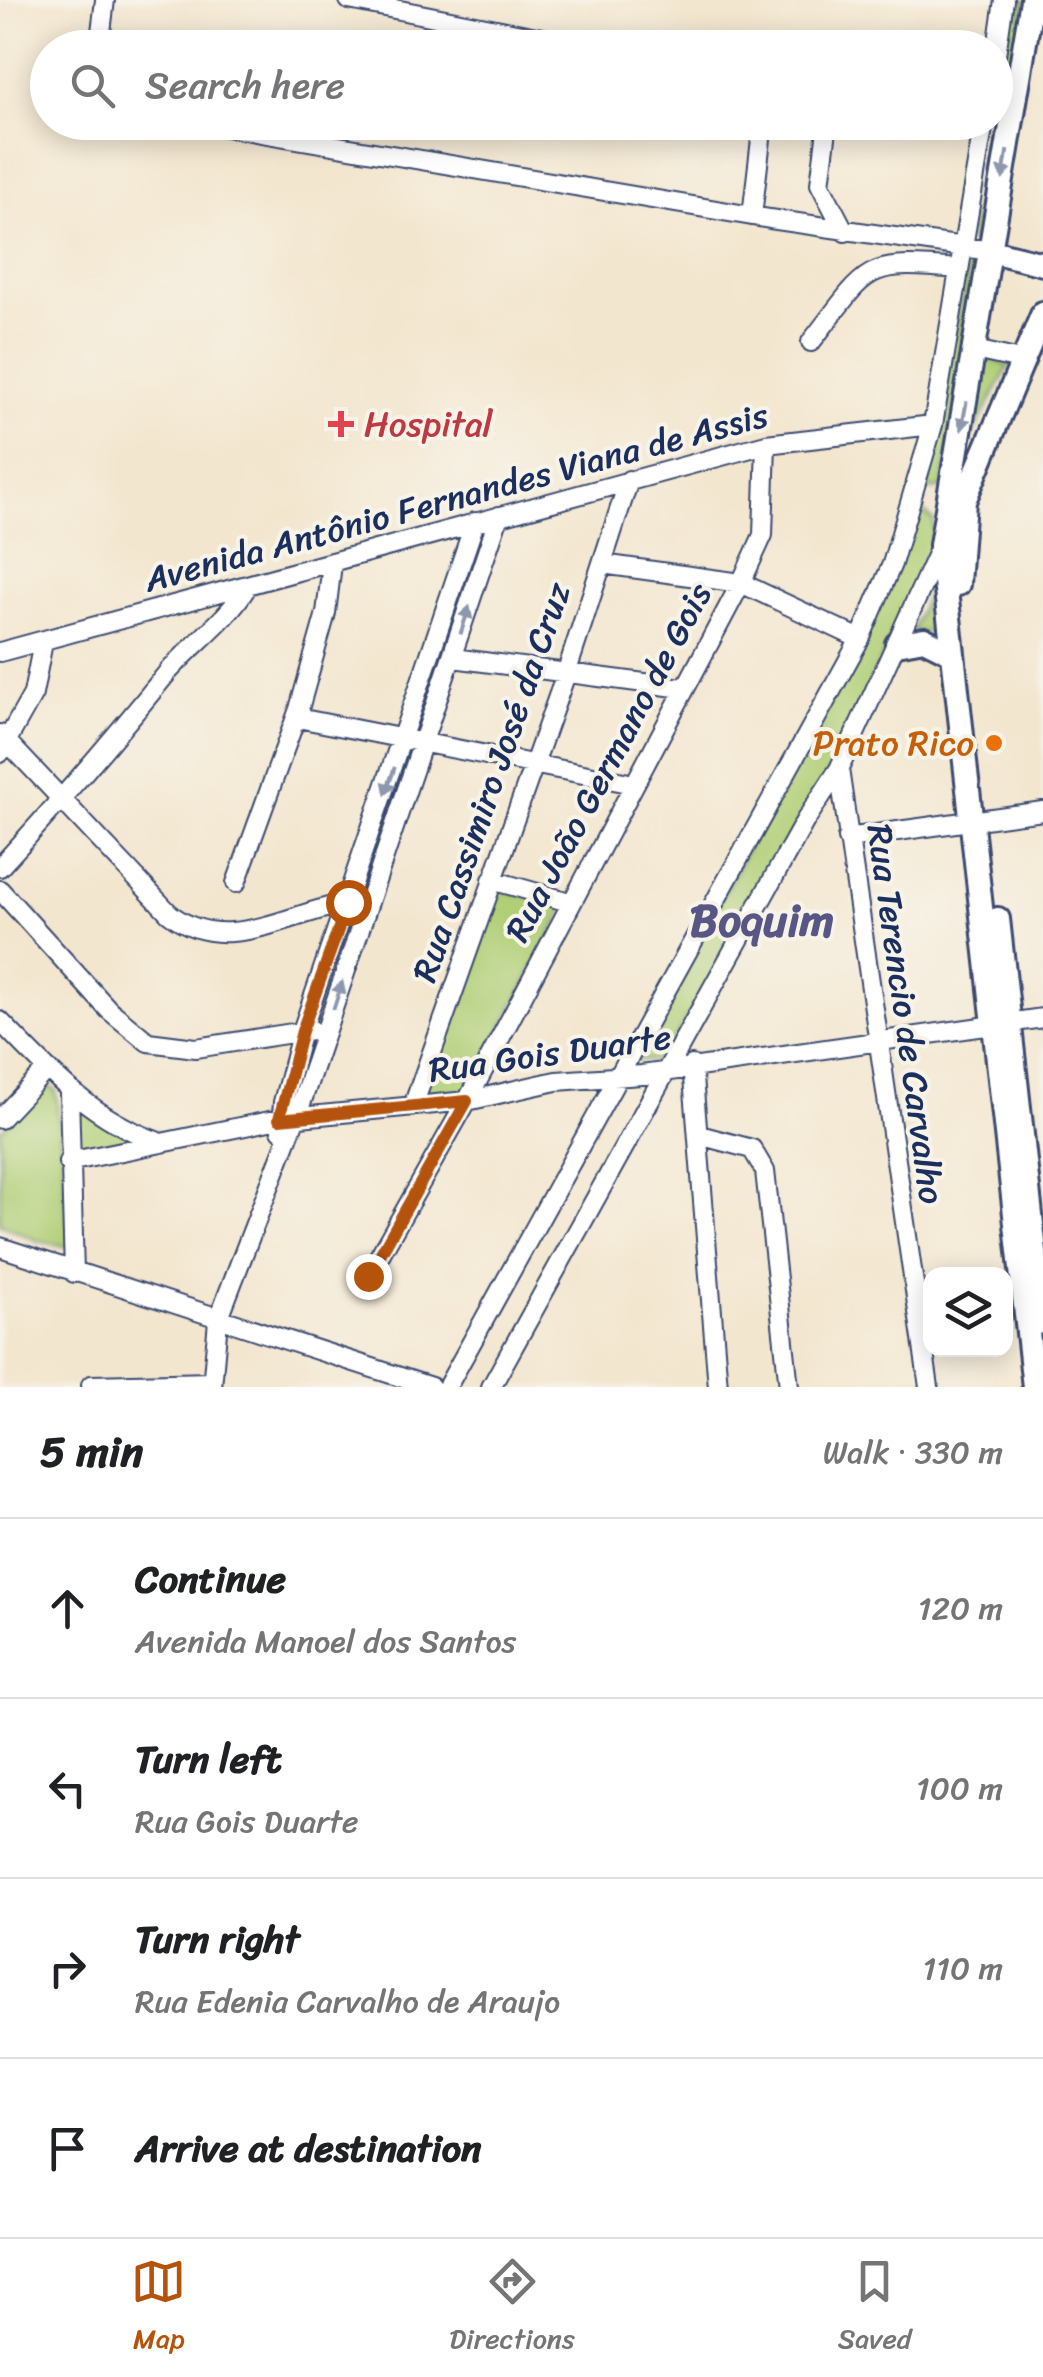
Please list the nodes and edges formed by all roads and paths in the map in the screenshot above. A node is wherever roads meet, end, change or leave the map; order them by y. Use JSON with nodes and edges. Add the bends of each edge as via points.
{"nodes":[{"id":1,"x":105,"y":0,"type":"edge"},
{"id":2,"x":349,"y":0,"type":"edge"},
{"id":3,"x":1004,"y":0,"type":"edge"},
{"id":4,"x":1032,"y":0,"type":"edge"},
{"id":5,"x":102,"y":30,"type":"edge"},
{"id":6,"x":501,"y":30,"type":"edge"},
{"id":7,"x":1000,"y":30,"type":"edge"},
{"id":8,"x":1013,"y":114,"type":"edge"},
{"id":9,"x":303,"y":140,"type":"edge"},
{"id":10,"x":761,"y":140,"type":"edge"},
{"id":11,"x":826,"y":140,"type":"edge"},
{"id":12,"x":981,"y":140,"type":"edge"},
{"id":13,"x":1009,"y":140,"type":"edge"},
{"id":14,"x":752,"y":216,"type":"junction"},
{"id":15,"x":845,"y":232,"type":"junction"},
{"id":16,"x":963,"y":247,"type":"junction"},
{"id":17,"x":990,"y":251,"type":"junction"},
{"id":18,"x":1043,"y":264,"type":"edge"},
{"id":19,"x":960,"y":269,"type":"junction"},
{"id":20,"x":1043,"y":313,"type":"edge"},
{"id":21,"x":811,"y":342,"type":"dead end"},
{"id":22,"x":975,"y":350,"type":"junction"},
{"id":23,"x":1020,"y":360,"type":"junction"},
{"id":24,"x":933,"y":425,"type":"junction"},
{"id":25,"x":766,"y":444,"type":"junction"},
{"id":26,"x":629,"y":480,"type":"junction"},
{"id":27,"x":913,"y":498,"type":"junction"},
{"id":28,"x":956,"y":500,"type":"junction"},
{"id":29,"x":498,"y":516,"type":"junction"},
{"id":30,"x":475,"y":522,"type":"junction"},
{"id":31,"x":941,"y":545,"type":"junction"},
{"id":32,"x":332,"y":564,"type":"junction"},
{"id":33,"x":602,"y":564,"type":"junction"},
{"id":34,"x":742,"y":583,"type":"junction"},
{"id":35,"x":247,"y":587,"type":"junction"},
{"id":36,"x":860,"y":639,"type":"junction"},
{"id":37,"x":44,"y":642,"type":"junction"},
{"id":38,"x":896,"y":644,"type":"junction"},
{"id":39,"x":0,"y":652,"type":"edge"},
{"id":40,"x":950,"y":652,"type":"junction"},
{"id":41,"x":453,"y":658,"type":"junction"},
{"id":42,"x":567,"y":671,"type":"junction"},
{"id":43,"x":684,"y":688,"type":"junction"},
{"id":44,"x":303,"y":715,"type":"junction"},
{"id":45,"x":404,"y":737,"type":"junction"},
{"id":46,"x":425,"y":741,"type":"junction"},
{"id":47,"x":3,"y":743,"type":"edge"},
{"id":48,"x":533,"y":764,"type":"junction"},
{"id":49,"x":839,"y":769,"type":"junction"},
{"id":50,"x":634,"y":784,"type":"junction"},
{"id":51,"x":62,"y":800,"type":"junction"},
{"id":52,"x":1043,"y":811,"type":"edge"},
{"id":53,"x":979,"y":821,"type":"junction"},
{"id":54,"x":847,"y":838,"type":"junction"},
{"id":55,"x":0,"y":867,"type":"edge"},
{"id":56,"x":492,"y":880,"type":"junction"},
{"id":57,"x":236,"y":883,"type":"dead end"},
{"id":58,"x":0,"y":890,"type":"edge"},
{"id":59,"x":370,"y":899,"type":"junction"},
{"id":60,"x":348,"y":902,"type":"junction"},
{"id":61,"x":569,"y":902,"type":"junction"},
{"id":62,"x":1043,"y":1018,"type":"edge"},
{"id":63,"x":0,"y":1022,"type":"edge"},
{"id":64,"x":1001,"y":1023,"type":"junction"},
{"id":65,"x":327,"y":1029,"type":"junction"},
{"id":66,"x":302,"y":1031,"type":"junction"},
{"id":67,"x":875,"y":1042,"type":"junction"},
{"id":68,"x":692,"y":1065,"type":"junction"},
{"id":69,"x":667,"y":1068,"type":"junction"},
{"id":70,"x":46,"y":1069,"type":"junction"},
{"id":71,"x":618,"y":1076,"type":"junction"},
{"id":72,"x":69,"y":1093,"type":"junction"},
{"id":73,"x":467,"y":1101,"type":"junction"},
{"id":74,"x":413,"y":1106,"type":"junction"},
{"id":75,"x":0,"y":1119,"type":"edge"},
{"id":76,"x":287,"y":1119,"type":"junction"},
{"id":77,"x":699,"y":1135,"type":"junction"},
{"id":78,"x":158,"y":1142,"type":"junction"},
{"id":79,"x":68,"y":1162,"type":"junction"},
{"id":80,"x":0,"y":1247,"type":"edge"},
{"id":81,"x":74,"y":1272,"type":"junction"},
{"id":82,"x":368,"y":1276,"type":"dead end"},
{"id":83,"x":218,"y":1320,"type":"junction"},
{"id":84,"x":1043,"y":1323,"type":"edge"},
{"id":85,"x":91,"y":1384,"type":"dead end"},
{"id":86,"x":212,"y":1385,"type":"edge"},
{"id":87,"x":431,"y":1387,"type":"edge"},
{"id":88,"x":447,"y":1387,"type":"edge"},
{"id":89,"x":490,"y":1387,"type":"edge"},
{"id":90,"x":718,"y":1387,"type":"edge"},
{"id":91,"x":789,"y":1387,"type":"edge"},
{"id":92,"x":929,"y":1387,"type":"edge"},
{"id":93,"x":1034,"y":1387,"type":"edge"}],
"edges":[{"from":1,"to":5,"type":"street"},
{"from":2,"to":6,"type":"street"},
{"from":3,"to":7,"type":"street"},
{"from":4,"to":8,"type":"main road","one_way":true},
{"from":9,"to":14,"type":"street"},
{"from":10,"to":14,"type":"street"},
{"from":11,"to":15,"type":"street","via":[[820,184]]},
{"from":12,"to":16,"type":"street"},
{"from":13,"to":17,"type":"main road","one_way":true},
{"from":14,"to":15,"type":"street"},
{"from":15,"to":16,"type":"street"},
{"from":16,"to":17,"type":"street"},
{"from":16,"to":19,"type":"street"},
{"from":17,"to":18,"type":"main road"},
{"from":17,"to":22,"type":"main road"},
{"from":19,"to":21,"type":"street","via":[[882,266]]},
{"from":19,"to":24,"type":"street"},
{"from":20,"to":23,"type":"main road"},
{"from":22,"to":23,"type":"street"},
{"from":22,"to":28,"type":"main road","one_way":true},
{"from":23,"to":28,"type":"main road"},
{"from":24,"to":25,"type":"street","name":"Avenida Antônio Fernandes Viana de Assis"},
{"from":24,"to":27,"type":"street"},
{"from":25,"to":26,"type":"street","name":"Avenida Antônio Fernandes Viana de Assis"},
{"from":25,"to":34,"type":"street","name":"Rua João Germano de Gois","via":[[764,535]]},
{"from":26,"to":29,"type":"street","name":"Avenida Antônio Fernandes Viana de Assis"},
{"from":26,"to":33,"type":"street","name":"Rua Cassimiro José da Cruz"},
{"from":27,"to":28,"type":"street"},
{"from":27,"to":36,"type":"street"},
{"from":28,"to":31,"type":"main road"},
{"from":28,"to":53,"type":"main road","via":[[958,598]]},
{"from":29,"to":30,"type":"street","name":"Avenida Antônio Fernandes Viana de Assis"},
{"from":41,"to":29,"type":"street","one_way":true},
{"from":30,"to":32,"type":"street","name":"Avenida Antônio Fernandes Viana de Assis"},
{"from":30,"to":45,"type":"street"},
{"from":31,"to":38,"type":"street"},
{"from":31,"to":40,"type":"main road"},
{"from":32,"to":35,"type":"street","name":"Avenida Antônio Fernandes Viana de Assis"},
{"from":32,"to":44,"type":"street"},
{"from":33,"to":34,"type":"street"},
{"from":33,"to":42,"type":"street","name":"Rua Cassimiro José da Cruz"},
{"from":34,"to":36,"type":"street"},
{"from":34,"to":43,"type":"street","name":"Rua João Germano de Gois"},
{"from":35,"to":37,"type":"street","name":"Avenida Antônio Fernandes Viana de Assis"},
{"from":35,"to":51,"type":"street"},
{"from":36,"to":71,"type":"street"},
{"from":37,"to":39,"type":"street","name":"Avenida Antônio Fernandes Viana de Assis"},
{"from":37,"to":47,"type":"street","via":[[34,694]]},
{"from":38,"to":40,"type":"main road","via":[[924,639]]},
{"from":38,"to":49,"type":"street"},
{"from":40,"to":53,"type":"main road"},
{"from":41,"to":42,"type":"street"},
{"from":41,"to":46,"type":"street"},
{"from":42,"to":43,"type":"street"},
{"from":42,"to":48,"type":"street","name":"Rua Cassimiro José da Cruz"},
{"from":43,"to":50,"type":"street","name":"Rua João Germano de Gois"},
{"from":44,"to":45,"type":"street"},
{"from":44,"to":57,"type":"street"},
{"from":45,"to":46,"type":"street"},
{"from":45,"to":60,"type":"street","one_way":true},
{"from":46,"to":48,"type":"street"},
{"from":46,"to":59,"type":"street"},
{"from":47,"to":51,"type":"street"},
{"from":48,"to":50,"type":"street"},
{"from":48,"to":56,"type":"street","name":"Rua Cassimiro José da Cruz"},
{"from":49,"to":54,"type":"street","name":"Rua Terencio de Carvalho"},
{"from":49,"to":69,"type":"street"},
{"from":50,"to":61,"type":"street","name":"Rua João Germano de Gois"},
{"from":51,"to":55,"type":"street"},
{"from":51,"to":60,"type":"street","via":[[169,913],[201,933],[265,926]]},
{"from":52,"to":53,"type":"street"},
{"from":53,"to":54,"type":"street"},
{"from":53,"to":64,"type":"main road"},
{"from":54,"to":67,"type":"street","name":"Rua Terencio de Carvalho"},
{"from":56,"to":61,"type":"street"},
{"from":56,"to":74,"type":"street","name":"Rua Cassimiro José da Cruz"},
{"from":58,"to":66,"type":"street","via":[[109,1010],[148,1042],[196,1048]]},
{"from":59,"to":60,"type":"street"},
{"from":65,"to":59,"type":"street","one_way":true},
{"from":60,"to":66,"type":"street"},
{"from":61,"to":73,"type":"street","name":"Rua João Germano de Gois"},
{"from":62,"to":64,"type":"street","name":"Rua Gois Duarte"},
{"from":63,"to":70,"type":"street"},
{"from":64,"to":67,"type":"street","name":"Rua Gois Duarte"},
{"from":64,"to":84,"type":"main road"},
{"from":64,"to":93,"type":"main road"},
{"from":65,"to":66,"type":"street"},
{"from":65,"to":76,"type":"street"},
{"from":66,"to":76,"type":"street"},
{"from":67,"to":68,"type":"street","name":"Rua Gois Duarte"},
{"from":67,"to":92,"type":"street","name":"Rua Terencio de Carvalho"},
{"from":68,"to":69,"type":"street","name":"Rua Gois Duarte"},
{"from":68,"to":77,"type":"street"},
{"from":69,"to":71,"type":"street","name":"Rua Gois Duarte"},
{"from":69,"to":89,"type":"street"},
{"from":70,"to":72,"type":"street"},
{"from":70,"to":75,"type":"street"},
{"from":71,"to":73,"type":"street","name":"Rua Gois Duarte","via":[[556,1081]]},
{"from":71,"to":88,"type":"street"},
{"from":72,"to":78,"type":"street","via":[[103,1118]]},
{"from":72,"to":79,"type":"street"},
{"from":73,"to":74,"type":"street","name":"Rua Gois Duarte"},
{"from":73,"to":82,"type":"street","name":"Rua João Germano de Gois"},
{"from":74,"to":76,"type":"street","name":"Rua Gois Duarte"},
{"from":76,"to":78,"type":"street","name":"Rua Gois Duarte"},
{"from":76,"to":83,"type":"street"},
{"from":77,"to":90,"type":"street"},
{"from":77,"to":91,"type":"street","via":[[742,1144],[760,1156]]},
{"from":78,"to":79,"type":"street","name":"Rua Gois Duarte"},
{"from":79,"to":81,"type":"street"},
{"from":80,"to":81,"type":"street"},
{"from":81,"to":83,"type":"street"},
{"from":83,"to":86,"type":"street"},
{"from":83,"to":87,"type":"street"},
{"from":85,"to":86,"type":"street"}]}
